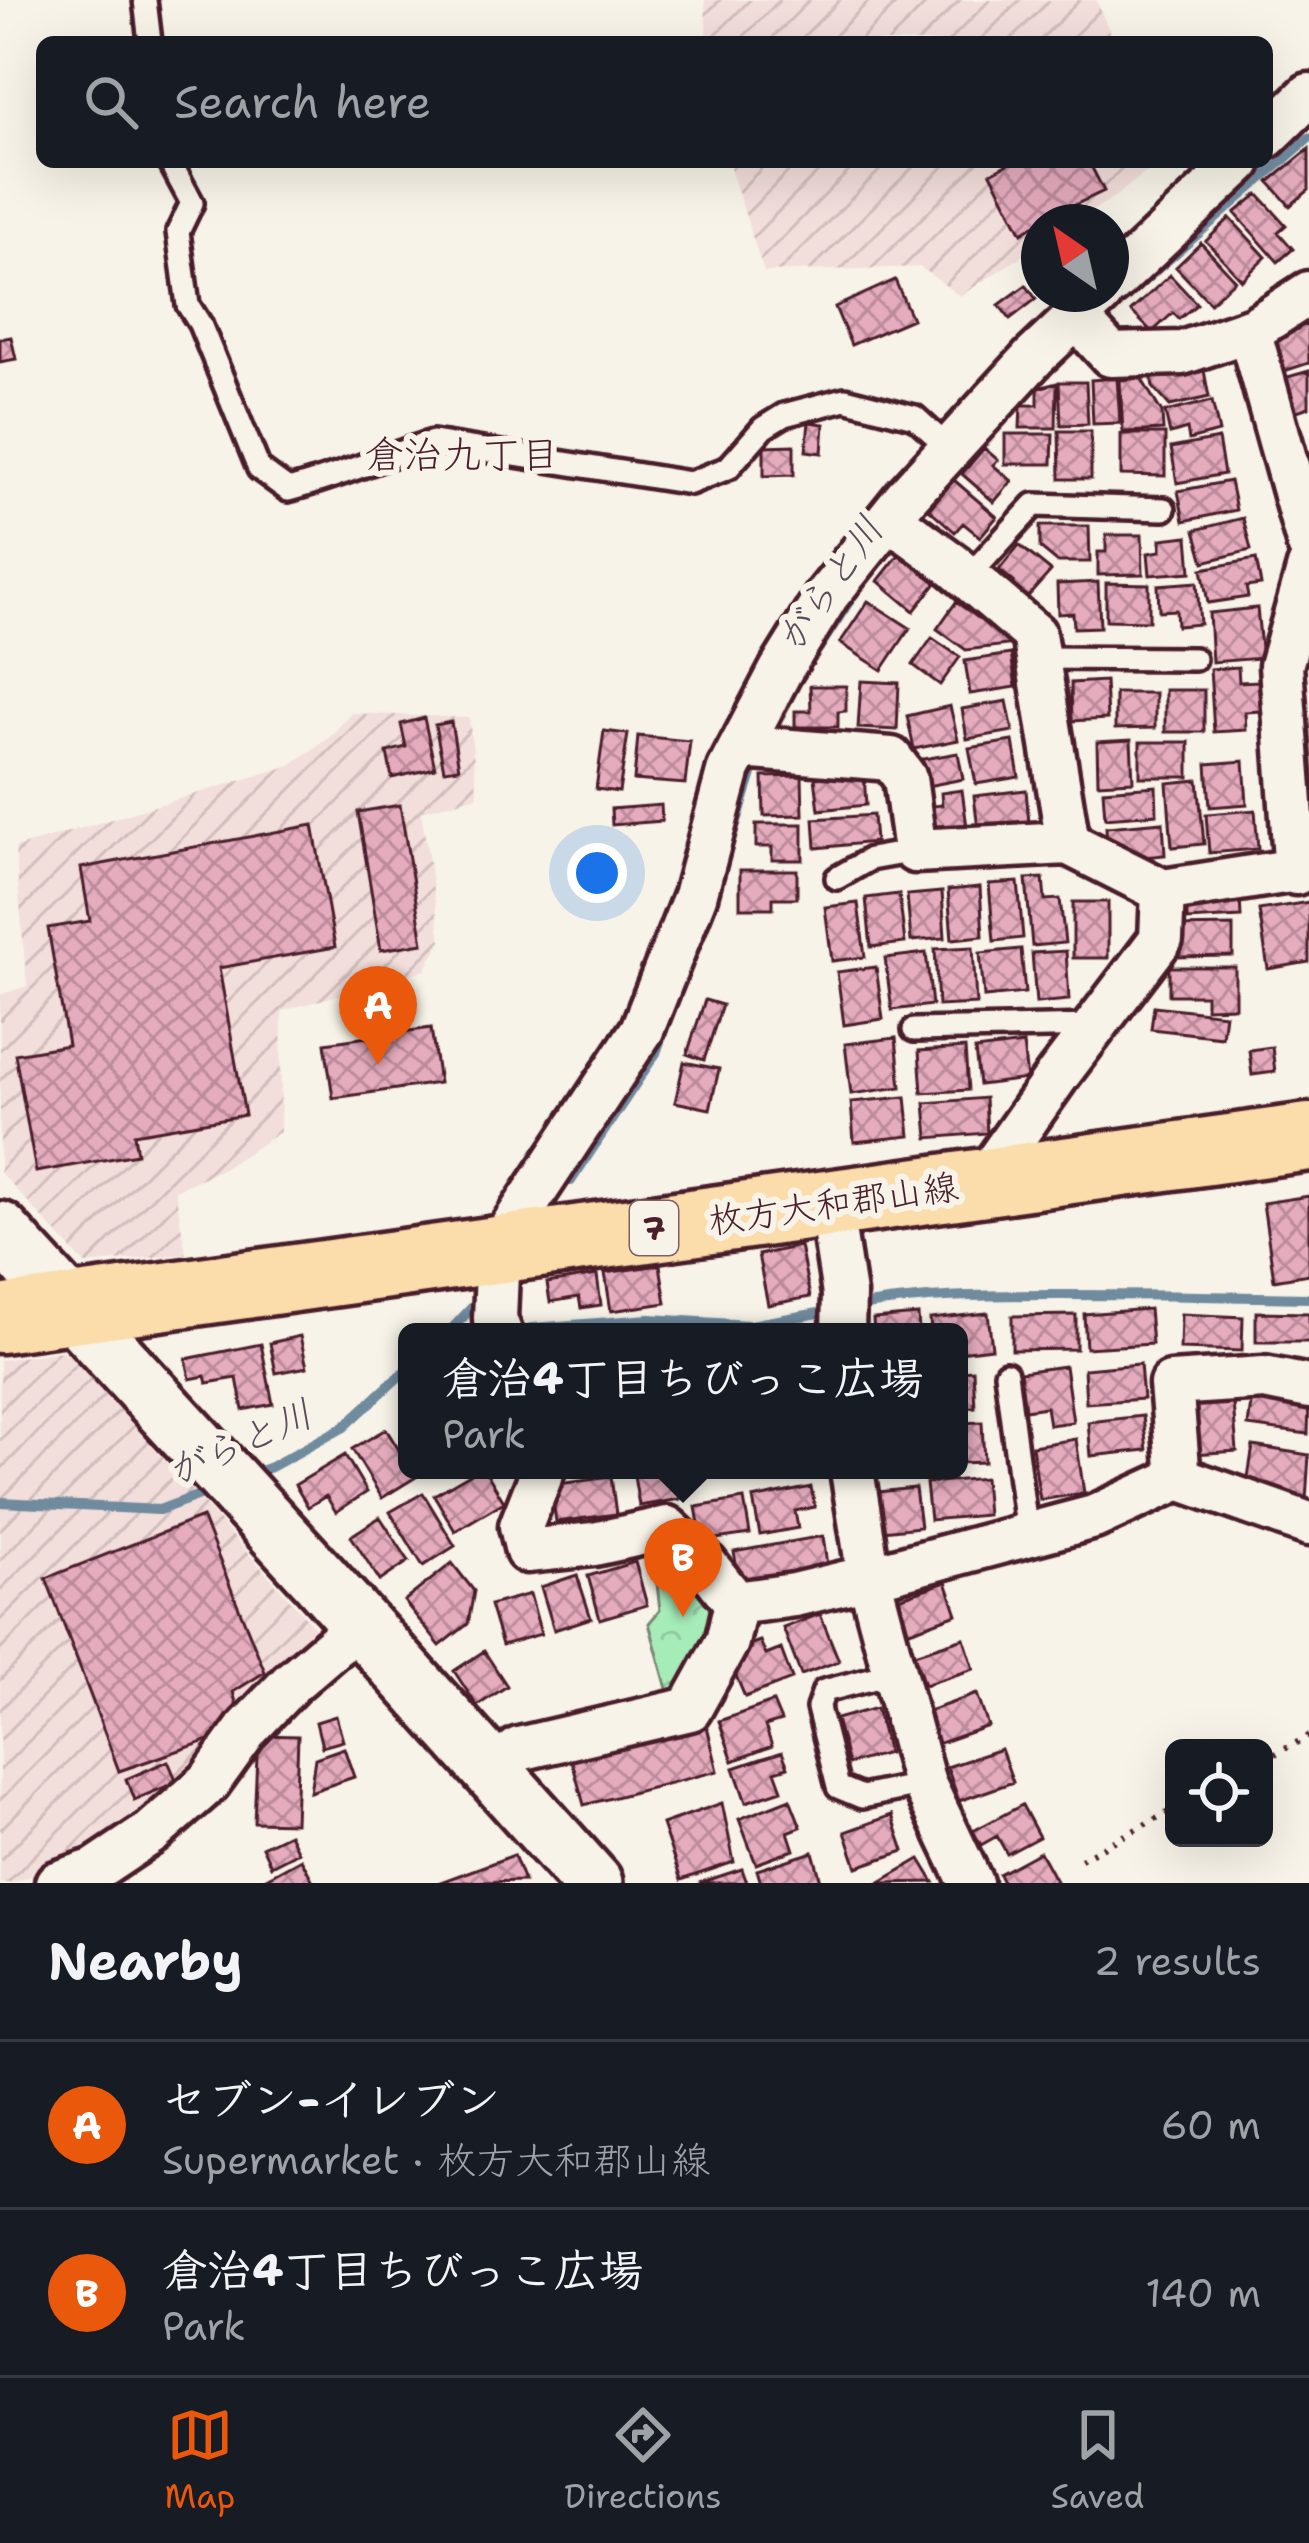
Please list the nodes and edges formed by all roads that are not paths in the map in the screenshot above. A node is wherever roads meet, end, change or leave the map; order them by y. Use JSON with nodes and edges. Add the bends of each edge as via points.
{"nodes":[{"id":1,"x":145,"y":0,"type":"edge"},
{"id":2,"x":149,"y":36,"type":"edge"},
{"id":3,"x":1309,"y":95,"type":"edge"},
{"id":4,"x":1273,"y":130,"type":"edge"},
{"id":5,"x":173,"y":168,"type":"edge"},
{"id":6,"x":1234,"y":168,"type":"edge"},
{"id":7,"x":1129,"y":267,"type":"edge"},
{"id":8,"x":1309,"y":293,"type":"edge"},
{"id":9,"x":1091,"y":321,"type":"edge"},
{"id":10,"x":1249,"y":329,"type":"junction"},
{"id":11,"x":950,"y":449,"type":"junction"},
{"id":12,"x":1164,"y":509,"type":"dead end"},
{"id":13,"x":899,"y":525,"type":"junction"},
{"id":14,"x":1309,"y":545,"type":"edge"},
{"id":15,"x":1309,"y":567,"type":"edge"},
{"id":16,"x":968,"y":577,"type":"junction"},
{"id":17,"x":1304,"y":609,"type":"edge"},
{"id":18,"x":1038,"y":658,"type":"junction"},
{"id":19,"x":1195,"y":659,"type":"dead end"},
{"id":20,"x":753,"y":748,"type":"junction"},
{"id":21,"x":1068,"y":843,"type":"junction"},
{"id":22,"x":915,"y":851,"type":"junction"},
{"id":23,"x":1302,"y":870,"type":"edge"},
{"id":24,"x":837,"y":878,"type":"dead end"},
{"id":25,"x":1163,"y":891,"type":"junction"},
{"id":26,"x":1095,"y":1026,"type":"junction"},
{"id":27,"x":914,"y":1030,"type":"dead end"},
{"id":28,"x":1309,"y":1137,"type":"edge"},
{"id":29,"x":982,"y":1183,"type":"junction"},
{"id":30,"x":830,"y":1204,"type":"junction"},
{"id":31,"x":0,"y":1231,"type":"edge"},
{"id":32,"x":498,"y":1248,"type":"junction"},
{"id":33,"x":72,"y":1309,"type":"junction"},
{"id":34,"x":843,"y":1315,"type":"edge"},
{"id":35,"x":0,"y":1319,"type":"edge"},
{"id":36,"x":497,"y":1323,"type":"edge"},
{"id":37,"x":1006,"y":1373,"type":"dead end"},
{"id":38,"x":1309,"y":1387,"type":"edge"},
{"id":39,"x":1179,"y":1478,"type":"junction"},
{"id":40,"x":539,"y":1479,"type":"edge"},
{"id":41,"x":853,"y":1479,"type":"edge"},
{"id":42,"x":1309,"y":1524,"type":"edge"},
{"id":43,"x":1027,"y":1535,"type":"junction"},
{"id":44,"x":868,"y":1577,"type":"junction"},
{"id":45,"x":736,"y":1603,"type":"junction"},
{"id":46,"x":360,"y":1624,"type":"junction"},
{"id":47,"x":895,"y":1673,"type":"junction"},
{"id":48,"x":491,"y":1770,"type":"junction"},
{"id":49,"x":924,"y":1784,"type":"junction"},
{"id":50,"x":56,"y":1883,"type":"edge"},
{"id":51,"x":592,"y":1883,"type":"edge"},
{"id":52,"x":970,"y":1883,"type":"edge"}],
"edges":[{"from":1,"to":2,"type":"lane"},
{"from":3,"to":4,"type":"street"},
{"from":5,"to":11,"type":"lane","via":[[191,202],[178,232],[188,305],[259,469],[288,490],[434,442],[690,483],[728,468],[784,415],[845,399],[915,417]]},
{"from":6,"to":7,"type":"street"},
{"from":8,"to":10,"type":"street"},
{"from":9,"to":10,"type":"street","via":[[1111,355],[1182,353]]},
{"from":9,"to":11,"type":"street","via":[[1034,357]]},
{"from":10,"to":14,"type":"street"},
{"from":11,"to":13,"type":"street"},
{"from":12,"to":16,"type":"lane","via":[[1034,505]]},
{"from":13,"to":16,"type":"street"},
{"from":13,"to":20,"type":"street","via":[[828,594],[781,670]]},
{"from":15,"to":17,"type":"street"},
{"from":16,"to":18,"type":"street","via":[[1034,634]]},
{"from":17,"to":23,"type":"street","via":[[1281,667]]},
{"from":18,"to":19,"type":"lane"},
{"from":18,"to":21,"type":"street"},
{"from":20,"to":22,"type":"street","via":[[891,759],[905,778]]},
{"from":20,"to":32,"type":"street","via":[[729,770],[695,896],[642,1030]]},
{"from":21,"to":22,"type":"street"},
{"from":21,"to":25,"type":"street"},
{"from":22,"to":24,"type":"lane","via":[[870,860]]},
{"from":23,"to":25,"type":"street"},
{"from":25,"to":26,"type":"street","via":[[1161,939]]},
{"from":26,"to":27,"type":"lane"},
{"from":26,"to":29,"type":"street"},
{"from":28,"to":29,"type":"main road","name":"枚方大和郡山線","number":"7"},
{"from":29,"to":30,"type":"main road","name":"枚方大和郡山線","number":"7"},
{"from":30,"to":32,"type":"main road","name":"枚方大和郡山線","number":"7"},
{"from":30,"to":34,"type":"street"},
{"from":31,"to":33,"type":"street"},
{"from":32,"to":33,"type":"main road","name":"枚方大和郡山線","number":"7"},
{"from":32,"to":36,"type":"street"},
{"from":33,"to":35,"type":"main road","name":"枚方大和郡山線","number":"7"},
{"from":33,"to":46,"type":"street"},
{"from":37,"to":43,"type":"lane"},
{"from":38,"to":39,"type":"street","via":[[1264,1378],[1171,1384]]},
{"from":39,"to":42,"type":"street"},
{"from":39,"to":43,"type":"street","via":[[1094,1517]]},
{"from":40,"to":45,"type":"street","via":[[520,1526],[527,1551],[667,1528]]},
{"from":41,"to":44,"type":"street"},
{"from":43,"to":44,"type":"street"},
{"from":44,"to":45,"type":"street"},
{"from":44,"to":47,"type":"street"},
{"from":45,"to":48,"type":"street","via":[[727,1642],[691,1709],[519,1749]]},
{"from":46,"to":48,"type":"street"},
{"from":46,"to":50,"type":"street","via":[[291,1683],[209,1783],[152,1832],[95,1870]]},
{"from":47,"to":49,"type":"street"},
{"from":47,"to":49,"type":"lane","via":[[824,1690],[818,1708],[838,1787],[862,1797]]},
{"from":48,"to":51,"type":"street"},
{"from":49,"to":52,"type":"street"}]}
